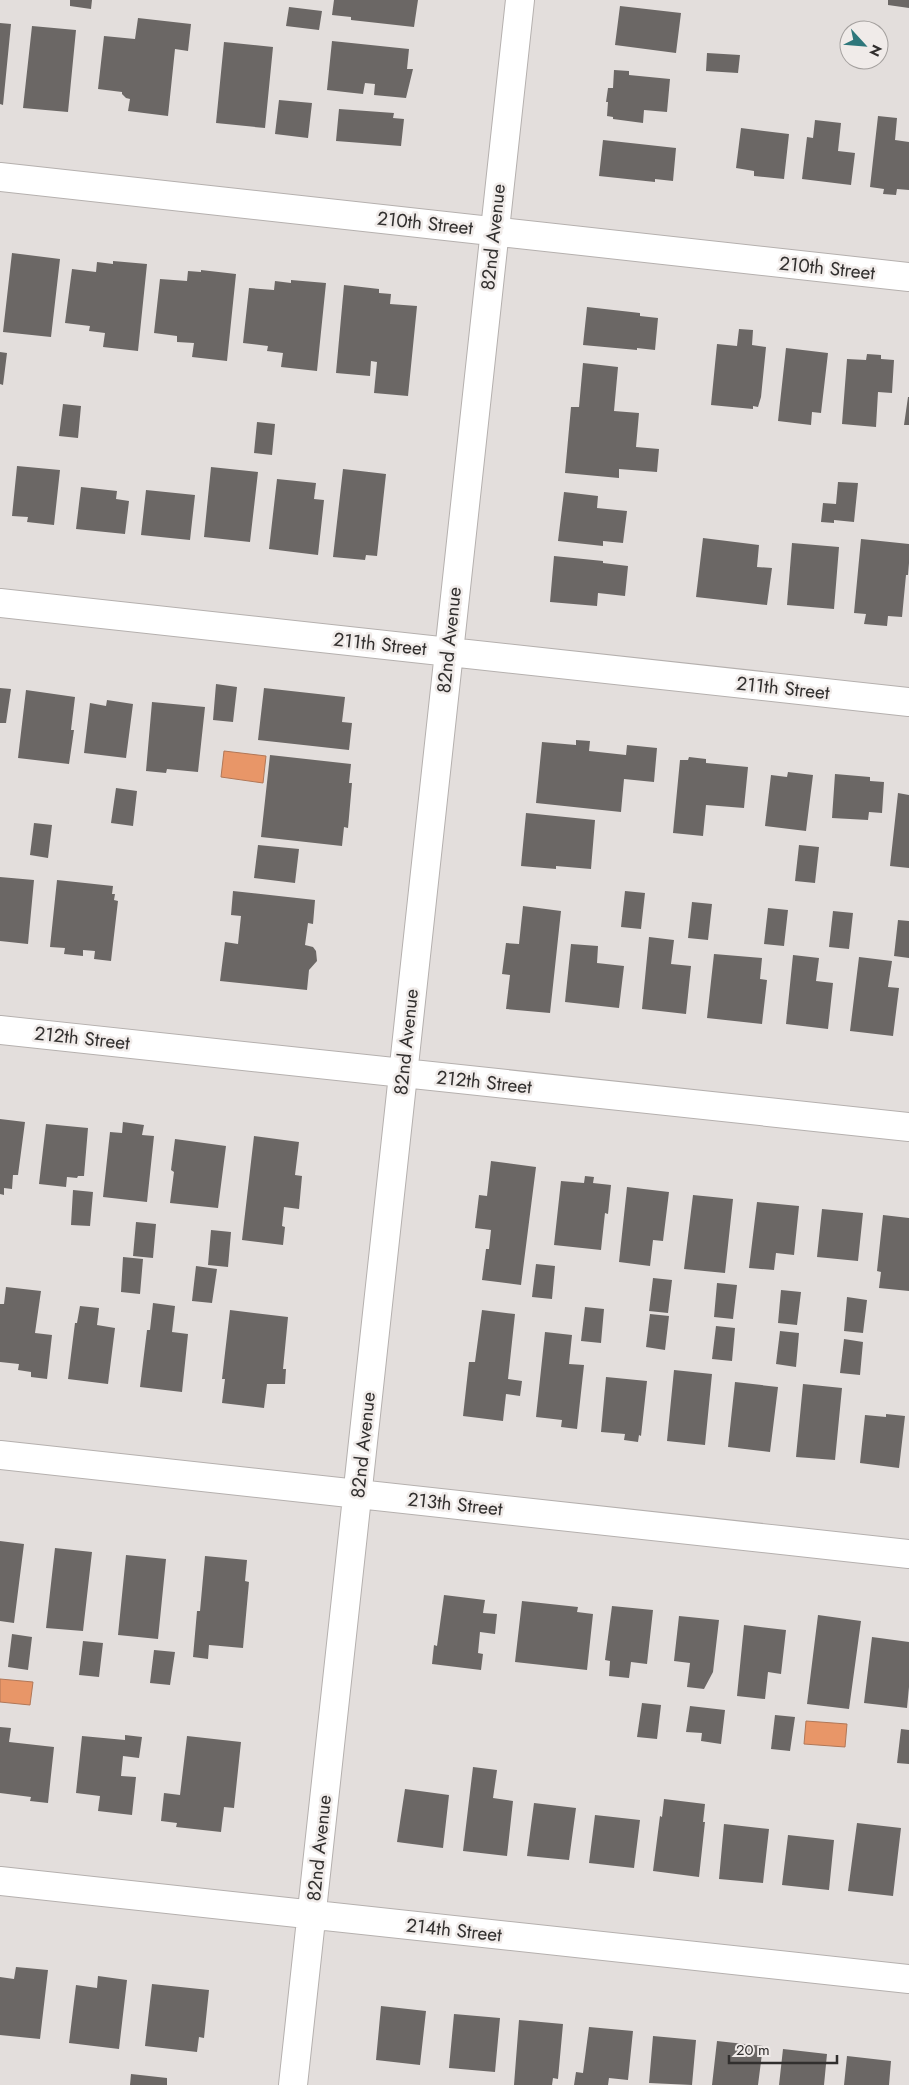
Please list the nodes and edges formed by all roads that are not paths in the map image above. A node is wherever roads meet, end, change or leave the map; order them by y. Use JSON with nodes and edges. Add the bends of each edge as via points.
{"nodes":[{"id":1,"x":520,"y":0,"type":"edge"},
{"id":2,"x":0,"y":177,"type":"edge"},
{"id":3,"x":494,"y":230,"type":"junction"},
{"id":4,"x":909,"y":277,"type":"edge"},
{"id":5,"x":0,"y":603,"type":"edge"},
{"id":6,"x":448,"y":652,"type":"junction"},
{"id":7,"x":909,"y":702,"type":"edge"},
{"id":8,"x":0,"y":1030,"type":"edge"},
{"id":9,"x":402,"y":1073,"type":"junction"},
{"id":10,"x":909,"y":1127,"type":"edge"},
{"id":11,"x":0,"y":1455,"type":"edge"},
{"id":12,"x":357,"y":1493,"type":"junction"},
{"id":13,"x":909,"y":1554,"type":"edge"},
{"id":14,"x":0,"y":1881,"type":"edge"},
{"id":15,"x":312,"y":1915,"type":"junction"},
{"id":16,"x":909,"y":1979,"type":"edge"},
{"id":17,"x":293,"y":2085,"type":"edge"}],
"edges":[{"from":1,"to":3,"type":"street","name":"82nd Avenue"},
{"from":2,"to":3,"type":"street","name":"210th Street"},
{"from":3,"to":4,"type":"street","name":"210th Street"},
{"from":3,"to":6,"type":"street","name":"82nd Avenue"},
{"from":5,"to":6,"type":"street","name":"211th Street"},
{"from":6,"to":7,"type":"street","name":"211th Street"},
{"from":6,"to":9,"type":"street","name":"82nd Avenue"},
{"from":8,"to":9,"type":"street","name":"212th Street"},
{"from":9,"to":10,"type":"street","name":"212th Street"},
{"from":9,"to":12,"type":"street","name":"82nd Avenue"},
{"from":11,"to":12,"type":"street","name":"213th Street"},
{"from":12,"to":13,"type":"street","name":"213th Street"},
{"from":12,"to":15,"type":"street","name":"82nd Avenue"},
{"from":14,"to":15,"type":"street","name":"214th Street"},
{"from":15,"to":16,"type":"street","name":"214th Street"},
{"from":15,"to":17,"type":"street","name":"82nd Avenue"}]}
